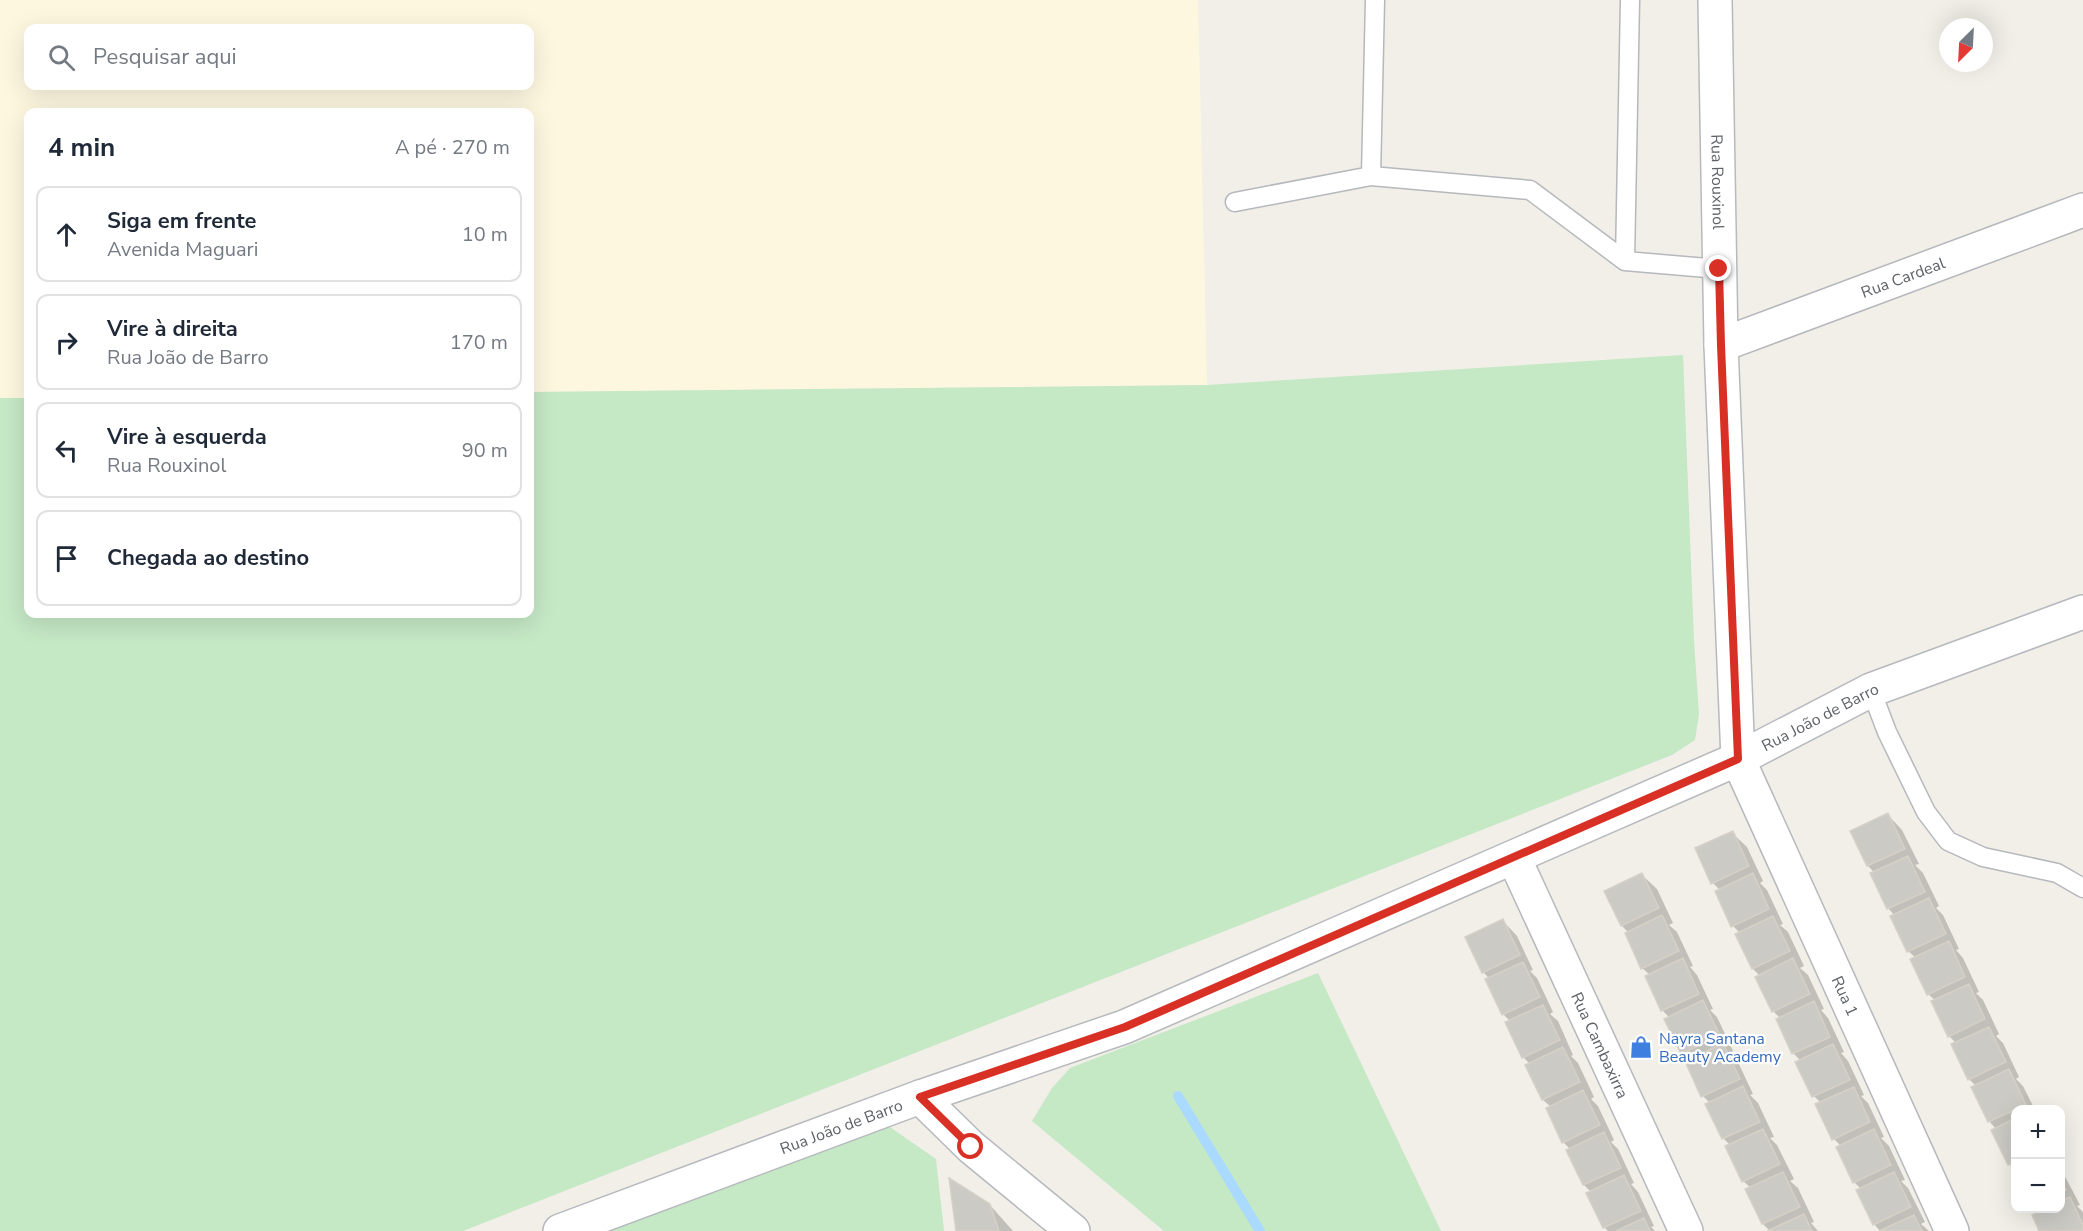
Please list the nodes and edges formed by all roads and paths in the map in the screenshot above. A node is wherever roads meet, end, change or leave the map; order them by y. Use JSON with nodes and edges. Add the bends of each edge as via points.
{"nodes":[{"id":1,"x":1375,"y":0,"type":"edge"},
{"id":2,"x":1630,"y":0,"type":"edge"},
{"id":3,"x":1715,"y":0,"type":"edge"},
{"id":4,"x":1371,"y":176,"type":"junction"},
{"id":5,"x":1235,"y":202,"type":"dead end"},
{"id":6,"x":2083,"y":210,"type":"edge"},
{"id":7,"x":1625,"y":261,"type":"junction"},
{"id":8,"x":1719,"y":269,"type":"junction"},
{"id":9,"x":1721,"y":345,"type":"junction"},
{"id":10,"x":2083,"y":612,"type":"edge"},
{"id":11,"x":1870,"y":690,"type":"junction"},
{"id":12,"x":1738,"y":759,"type":"junction"},
{"id":13,"x":1514,"y":858,"type":"junction"},
{"id":14,"x":2083,"y":888,"type":"edge"},
{"id":15,"x":920,"y":1097,"type":"junction"},
{"id":16,"x":560,"y":1231,"type":"edge"},
{"id":17,"x":1073,"y":1231,"type":"edge"},
{"id":18,"x":1686,"y":1231,"type":"edge"},
{"id":19,"x":1952,"y":1231,"type":"edge"}],
"edges":[{"from":1,"to":4,"type":"lane"},
{"from":2,"to":7,"type":"lane"},
{"from":3,"to":8,"type":"street","name":"Rua Rouxinol"},
{"from":4,"to":5,"type":"lane"},
{"from":4,"to":7,"type":"lane","via":[[1530,190]]},
{"from":6,"to":9,"type":"street","name":"Rua Cardeal"},
{"from":7,"to":8,"type":"lane"},
{"from":8,"to":9,"type":"street","name":"Rua Rouxinol"},
{"from":9,"to":12,"type":"street","name":"Rua Rouxinol"},
{"from":10,"to":11,"type":"street","name":"Rua João de Barro"},
{"from":11,"to":12,"type":"street","name":"Rua João de Barro"},
{"from":11,"to":14,"type":"lane","via":[[1926,812],[1948,841],[1983,857],[2057,873]]},
{"from":12,"to":13,"type":"street","name":"Rua João de Barro"},
{"from":12,"to":19,"type":"street","name":"Rua 1"},
{"from":13,"to":15,"type":"street","name":"Rua João de Barro","via":[[1125,1027]]},
{"from":13,"to":18,"type":"street","name":"Rua Cambaxirra"},
{"from":15,"to":16,"type":"street","name":"Rua João de Barro"},
{"from":15,"to":17,"type":"street","via":[[971,1147]]}]}
